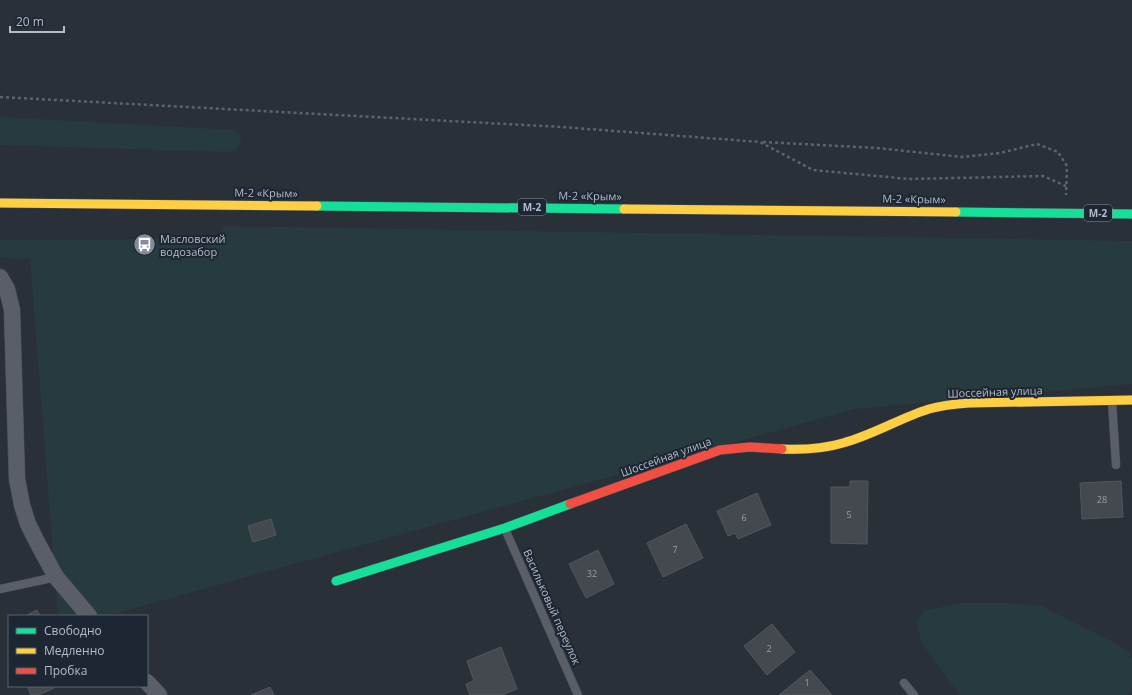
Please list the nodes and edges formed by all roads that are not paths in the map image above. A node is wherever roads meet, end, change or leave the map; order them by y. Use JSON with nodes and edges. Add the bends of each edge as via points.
{"nodes":[{"id":1,"x":0,"y":203,"type":"edge"},
{"id":2,"x":1132,"y":214,"type":"edge"},
{"id":3,"x":0,"y":277,"type":"edge"},
{"id":4,"x":1112,"y":400,"type":"junction"},
{"id":5,"x":1132,"y":400,"type":"edge"},
{"id":6,"x":1116,"y":465,"type":"dead end"},
{"id":7,"x":505,"y":528,"type":"junction"},
{"id":8,"x":56,"y":577,"type":"junction"},
{"id":9,"x":336,"y":581,"type":"dead end"},
{"id":10,"x":0,"y":589,"type":"edge"},
{"id":11,"x":88,"y":615,"type":"edge"},
{"id":12,"x":148,"y":683,"type":"edge"},
{"id":13,"x":904,"y":684,"type":"dead end"},
{"id":14,"x":159,"y":695,"type":"edge"},
{"id":15,"x":578,"y":695,"type":"edge"},
{"id":16,"x":914,"y":695,"type":"edge"}],
"edges":[{"from":1,"to":2,"type":"main road","name":"М-2 «Крым»","number":"М-2"},
{"from":3,"to":8,"type":"street","via":[[7,289],[12,310],[17,479],[28,524]]},
{"from":4,"to":5,"type":"main road","name":"Шоссейная улица"},
{"from":4,"to":6,"type":"lane"},
{"from":4,"to":7,"type":"main road","name":"Шоссейная улица","via":[[945,405],[924,411],[849,443],[806,450],[725,449]]},
{"from":7,"to":9,"type":"main road","name":"Шоссейная улица"},
{"from":7,"to":15,"type":"lane","name":"Васильковый переулок"},
{"from":8,"to":10,"type":"lane"},
{"from":8,"to":11,"type":"street"},
{"from":12,"to":14,"type":"street"},
{"from":13,"to":16,"type":"lane"}]}
